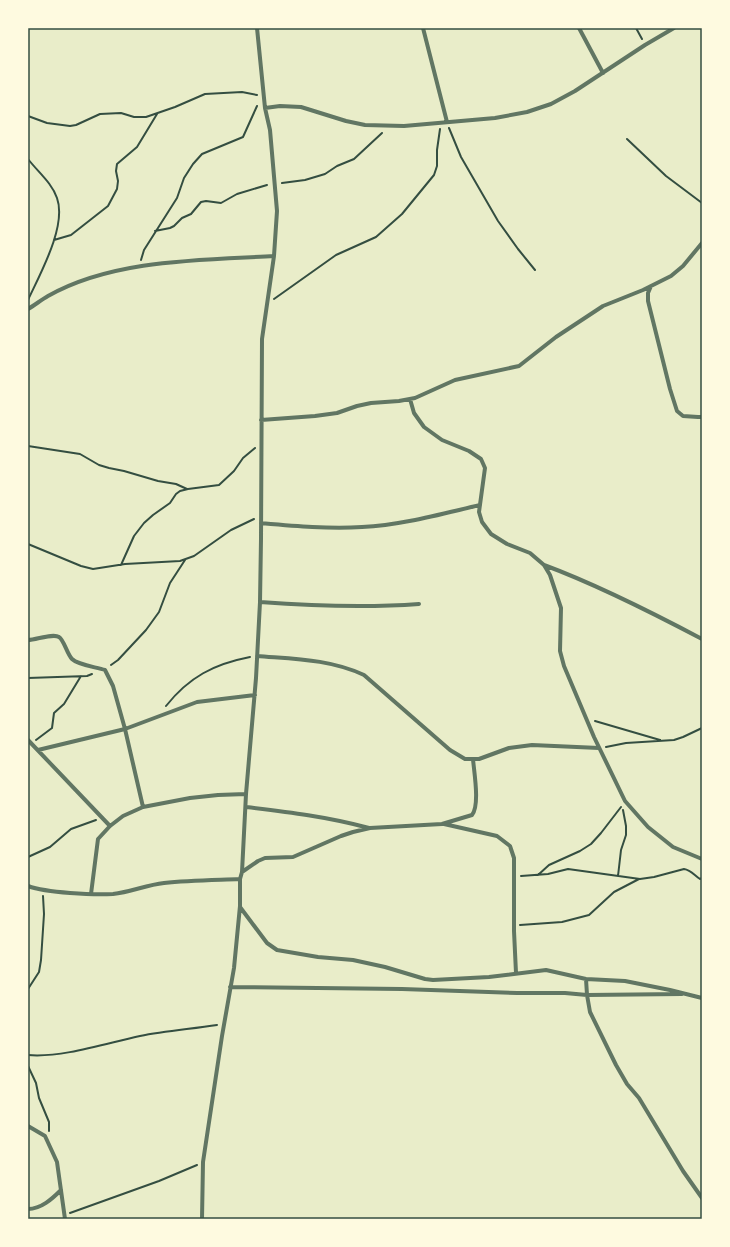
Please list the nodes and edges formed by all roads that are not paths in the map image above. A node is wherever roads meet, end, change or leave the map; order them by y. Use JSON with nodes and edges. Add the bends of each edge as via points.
{"nodes":[{"id":1,"x":257,"y":28,"type":"edge"},
{"id":2,"x":423,"y":28,"type":"edge"},
{"id":3,"x":580,"y":28,"type":"edge"},
{"id":4,"x":674,"y":28,"type":"edge"},
{"id":5,"x":603,"y":73,"type":"junction"},
{"id":6,"x":265,"y":108,"type":"junction"},
{"id":7,"x":447,"y":122,"type":"junction"},
{"id":8,"x":702,"y":243,"type":"edge"},
{"id":9,"x":274,"y":256,"type":"junction"},
{"id":10,"x":651,"y":286,"type":"junction"},
{"id":11,"x":28,"y":309,"type":"edge"},
{"id":12,"x":410,"y":399,"type":"junction"},
{"id":13,"x":702,"y":416,"type":"edge"},
{"id":14,"x":261,"y":420,"type":"junction"},
{"id":15,"x":480,"y":505,"type":"junction"},
{"id":16,"x":261,"y":523,"type":"junction"},
{"id":17,"x":544,"y":565,"type":"junction"},
{"id":18,"x":260,"y":602,"type":"junction"},
{"id":19,"x":419,"y":604,"type":"dead end"},
{"id":20,"x":702,"y":639,"type":"edge"},
{"id":21,"x":28,"y":640,"type":"edge"},
{"id":22,"x":257,"y":656,"type":"junction"},
{"id":23,"x":255,"y":695,"type":"junction"},
{"id":24,"x":125,"y":729,"type":"junction"},
{"id":25,"x":28,"y":740,"type":"edge"},
{"id":26,"x":599,"y":748,"type":"junction"},
{"id":27,"x":38,"y":750,"type":"junction"},
{"id":28,"x":473,"y":759,"type":"junction"},
{"id":29,"x":246,"y":794,"type":"junction"},
{"id":30,"x":143,"y":807,"type":"junction"},
{"id":31,"x":246,"y":807,"type":"junction"},
{"id":32,"x":442,"y":824,"type":"junction"},
{"id":33,"x":110,"y":826,"type":"junction"},
{"id":34,"x":370,"y":828,"type":"junction"},
{"id":35,"x":702,"y":859,"type":"edge"},
{"id":36,"x":242,"y":872,"type":"junction"},
{"id":37,"x":240,"y":879,"type":"junction"},
{"id":38,"x":28,"y":886,"type":"edge"},
{"id":39,"x":91,"y":894,"type":"junction"},
{"id":40,"x":240,"y":906,"type":"junction"},
{"id":41,"x":516,"y":973,"type":"junction"},
{"id":42,"x":586,"y":979,"type":"junction"},
{"id":43,"x":230,"y":987,"type":"junction"},
{"id":44,"x":687,"y":994,"type":"junction"},
{"id":45,"x":587,"y":995,"type":"junction"},
{"id":46,"x":702,"y":998,"type":"edge"},
{"id":47,"x":28,"y":1126,"type":"edge"},
{"id":48,"x":61,"y":1190,"type":"junction"},
{"id":49,"x":702,"y":1198,"type":"edge"},
{"id":50,"x":28,"y":1209,"type":"edge"},
{"id":51,"x":64,"y":1217,"type":"edge"},
{"id":52,"x":202,"y":1219,"type":"edge"}],
"edges":[{"from":1,"to":6,"type":"street"},
{"from":2,"to":7,"type":"street"},
{"from":3,"to":5,"type":"street"},
{"from":4,"to":5,"type":"street"},
{"from":5,"to":7,"type":"street","via":[[551,104],[527,112]]},
{"from":6,"to":7,"type":"street","via":[[301,107],[365,125],[393,126]]},
{"from":6,"to":9,"type":"street","via":[[270,130],[277,211]]},
{"from":8,"to":10,"type":"street","via":[[683,266],[671,276]]},
{"from":9,"to":11,"type":"street","via":[[138,266],[70,286]]},
{"from":9,"to":14,"type":"street","via":[[262,339]]},
{"from":10,"to":12,"type":"street","via":[[603,306],[556,337],[520,366],[455,380]]},
{"from":10,"to":13,"type":"street","via":[[648,302],[677,411],[683,416]]},
{"from":12,"to":14,"type":"street","via":[[371,403],[337,413]]},
{"from":12,"to":15,"type":"street","via":[[414,412],[424,427],[442,440],[481,459],[485,468]]},
{"from":14,"to":16,"type":"street"},
{"from":15,"to":16,"type":"street","via":[[418,519],[363,527],[317,528]]},
{"from":15,"to":17,"type":"street","via":[[482,522],[491,534],[530,553]]},
{"from":16,"to":18,"type":"street"},
{"from":17,"to":20,"type":"street","via":[[631,603]]},
{"from":17,"to":26,"type":"street","via":[[561,608],[560,651],[564,666]]},
{"from":18,"to":19,"type":"street","via":[[301,605]]},
{"from":18,"to":22,"type":"street"},
{"from":21,"to":24,"type":"street","via":[[59,636],[73,660],[105,670],[114,686]]},
{"from":22,"to":23,"type":"street"},
{"from":22,"to":28,"type":"street","via":[[318,661],[364,674],[450,750],[464,759]]},
{"from":23,"to":24,"type":"street","via":[[197,702]]},
{"from":23,"to":29,"type":"street"},
{"from":24,"to":27,"type":"street"},
{"from":24,"to":30,"type":"street"},
{"from":25,"to":27,"type":"street"},
{"from":26,"to":28,"type":"street","via":[[532,745],[509,748]]},
{"from":26,"to":35,"type":"street","via":[[626,801],[648,827],[673,847]]},
{"from":27,"to":33,"type":"street"},
{"from":28,"to":32,"type":"street","via":[[475,811],[467,817]]},
{"from":29,"to":30,"type":"street","via":[[197,797]]},
{"from":29,"to":31,"type":"street"},
{"from":30,"to":33,"type":"street","via":[[123,816]]},
{"from":31,"to":34,"type":"street","via":[[312,815]]},
{"from":31,"to":36,"type":"street"},
{"from":32,"to":34,"type":"street"},
{"from":32,"to":41,"type":"street","via":[[497,836],[510,846],[514,858]]},
{"from":33,"to":39,"type":"street","via":[[98,839]]},
{"from":34,"to":36,"type":"street","via":[[341,836],[293,857],[265,858]]},
{"from":36,"to":37,"type":"street"},
{"from":37,"to":39,"type":"street","via":[[165,883],[113,894]]},
{"from":37,"to":40,"type":"street"},
{"from":38,"to":39,"type":"street"},
{"from":40,"to":41,"type":"street","via":[[267,942],[277,950],[353,960],[433,980]]},
{"from":40,"to":43,"type":"street"},
{"from":41,"to":42,"type":"street","via":[[546,970]]},
{"from":42,"to":44,"type":"street","via":[[625,981]]},
{"from":42,"to":45,"type":"street"},
{"from":43,"to":45,"type":"street"},
{"from":43,"to":52,"type":"street","via":[[203,1162]]},
{"from":44,"to":45,"type":"street"},
{"from":44,"to":46,"type":"street"},
{"from":45,"to":49,"type":"street","via":[[590,1012],[623,1078],[639,1098]]},
{"from":47,"to":48,"type":"street","via":[[45,1136],[57,1162]]},
{"from":48,"to":50,"type":"street","via":[[39,1207]]},
{"from":48,"to":51,"type":"street"}]}
